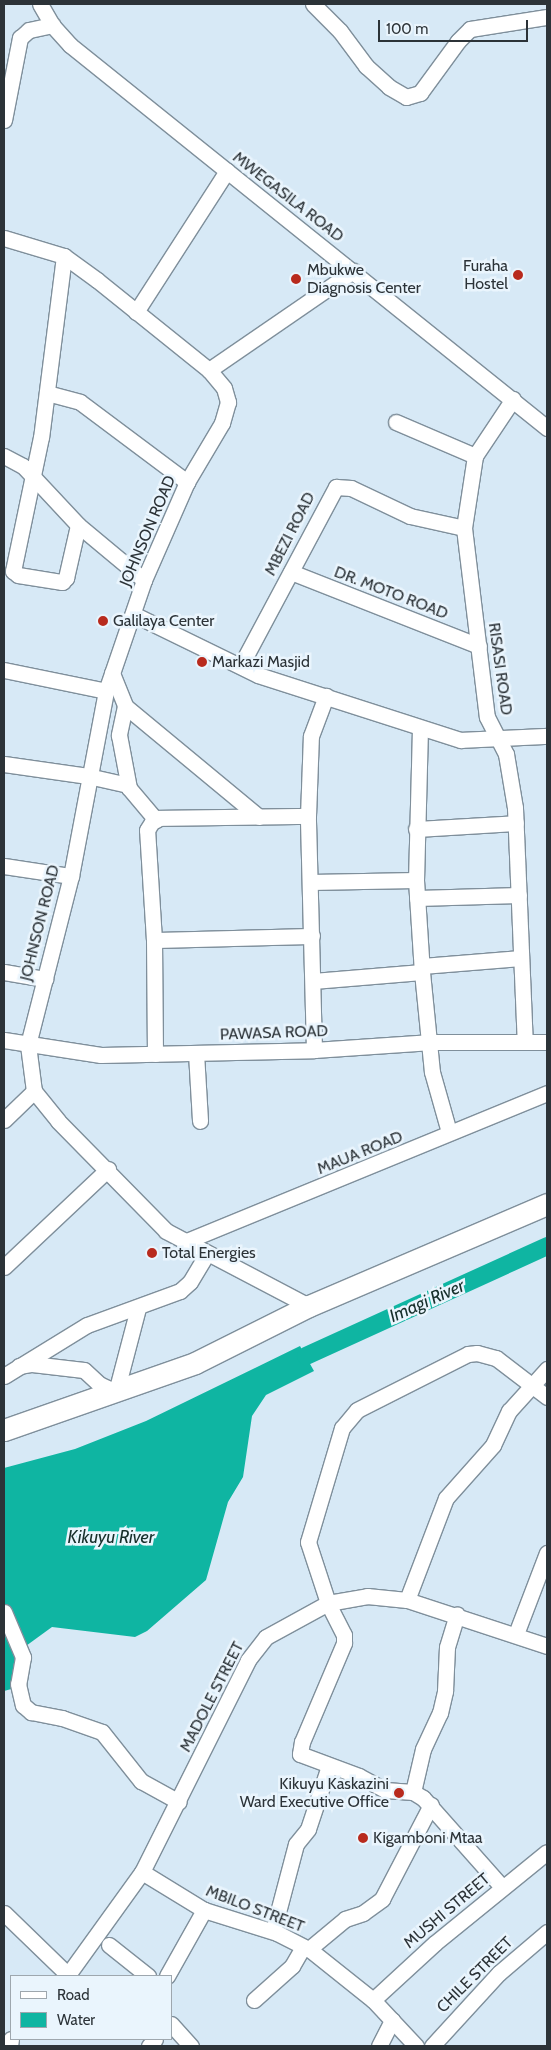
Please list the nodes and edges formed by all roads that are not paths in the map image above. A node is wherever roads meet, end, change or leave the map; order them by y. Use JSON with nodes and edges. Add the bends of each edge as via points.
{"nodes":[{"id":1,"x":40,"y":4,"type":"edge"},
{"id":2,"x":313,"y":4,"type":"edge"},
{"id":3,"x":547,"y":17,"type":"edge"},
{"id":4,"x":52,"y":25,"type":"junction"},
{"id":5,"x":4,"y":120,"type":"edge"},
{"id":6,"x":227,"y":171,"type":"junction"},
{"id":7,"x":4,"y":238,"type":"edge"},
{"id":8,"x":64,"y":256,"type":"junction"},
{"id":9,"x":353,"y":272,"type":"junction"},
{"id":10,"x":136,"y":312,"type":"junction"},
{"id":11,"x":209,"y":370,"type":"junction"},
{"id":12,"x":47,"y":393,"type":"junction"},
{"id":13,"x":513,"y":399,"type":"junction"},
{"id":14,"x":396,"y":422,"type":"dead end"},
{"id":15,"x":547,"y":428,"type":"edge"},
{"id":16,"x":4,"y":456,"type":"edge"},
{"id":17,"x":475,"y":456,"type":"junction"},
{"id":18,"x":33,"y":479,"type":"junction"},
{"id":19,"x":187,"y":482,"type":"junction"},
{"id":20,"x":78,"y":525,"type":"junction"},
{"id":21,"x":464,"y":528,"type":"junction"},
{"id":22,"x":290,"y":572,"type":"junction"},
{"id":23,"x":144,"y":580,"type":"junction"},
{"id":24,"x":133,"y":614,"type":"junction"},
{"id":25,"x":479,"y":646,"type":"junction"},
{"id":26,"x":242,"y":665,"type":"junction"},
{"id":27,"x":4,"y":670,"type":"edge"},
{"id":28,"x":112,"y":673,"type":"junction"},
{"id":29,"x":106,"y":691,"type":"junction"},
{"id":30,"x":326,"y":696,"type":"junction"},
{"id":31,"x":125,"y":706,"type":"junction"},
{"id":32,"x":420,"y":728,"type":"junction"},
{"id":33,"x":547,"y":736,"type":"edge"},
{"id":34,"x":499,"y":740,"type":"junction"},
{"id":35,"x":4,"y":764,"type":"edge"},
{"id":36,"x":88,"y":776,"type":"junction"},
{"id":37,"x":128,"y":785,"type":"junction"},
{"id":38,"x":308,"y":816,"type":"junction"},
{"id":39,"x":259,"y":817,"type":"junction"},
{"id":40,"x":156,"y":820,"type":"junction"},
{"id":41,"x":516,"y":823,"type":"junction"},
{"id":42,"x":416,"y":830,"type":"junction"},
{"id":43,"x":4,"y":866,"type":"edge"},
{"id":44,"x":71,"y":876,"type":"junction"},
{"id":45,"x":416,"y":880,"type":"junction"},
{"id":46,"x":310,"y":882,"type":"junction"},
{"id":47,"x":519,"y":894,"type":"junction"},
{"id":48,"x":417,"y":898,"type":"junction"},
{"id":49,"x":312,"y":936,"type":"junction"},
{"id":50,"x":154,"y":940,"type":"junction"},
{"id":51,"x":521,"y":958,"type":"junction"},
{"id":52,"x":422,"y":969,"type":"junction"},
{"id":53,"x":4,"y":972,"type":"edge"},
{"id":54,"x":45,"y":979,"type":"junction"},
{"id":55,"x":313,"y":981,"type":"junction"},
{"id":56,"x":4,"y":1040,"type":"edge"},
{"id":57,"x":432,"y":1042,"type":"junction"},
{"id":58,"x":525,"y":1042,"type":"junction"},
{"id":59,"x":547,"y":1042,"type":"edge"},
{"id":60,"x":28,"y":1045,"type":"junction"},
{"id":61,"x":314,"y":1050,"type":"junction"},
{"id":62,"x":196,"y":1053,"type":"junction"},
{"id":63,"x":155,"y":1054,"type":"junction"},
{"id":64,"x":34,"y":1091,"type":"junction"},
{"id":65,"x":547,"y":1093,"type":"edge"},
{"id":66,"x":4,"y":1120,"type":"edge"},
{"id":67,"x":200,"y":1121,"type":"dead end"},
{"id":68,"x":448,"y":1132,"type":"junction"},
{"id":69,"x":108,"y":1169,"type":"junction"},
{"id":70,"x":547,"y":1204,"type":"edge"},
{"id":71,"x":184,"y":1242,"type":"junction"},
{"id":72,"x":207,"y":1254,"type":"junction"},
{"id":73,"x":4,"y":1267,"type":"edge"},
{"id":74,"x":309,"y":1306,"type":"junction"},
{"id":75,"x":138,"y":1308,"type":"junction"},
{"id":76,"x":547,"y":1369,"type":"edge"},
{"id":77,"x":10,"y":1371,"type":"edge"},
{"id":78,"x":534,"y":1385,"type":"junction"},
{"id":79,"x":116,"y":1392,"type":"junction"},
{"id":80,"x":547,"y":1397,"type":"edge"},
{"id":81,"x":4,"y":1430,"type":"edge"},
{"id":82,"x":547,"y":1553,"type":"edge"},
{"id":83,"x":407,"y":1600,"type":"junction"},
{"id":84,"x":328,"y":1604,"type":"junction"},
{"id":85,"x":4,"y":1612,"type":"edge"},
{"id":86,"x":457,"y":1615,"type":"junction"},
{"id":87,"x":516,"y":1634,"type":"junction"},
{"id":88,"x":547,"y":1646,"type":"edge"},
{"id":89,"x":330,"y":1766,"type":"junction"},
{"id":90,"x":413,"y":1792,"type":"junction"},
{"id":91,"x":179,"y":1802,"type":"junction"},
{"id":92,"x":432,"y":1805,"type":"junction"},
{"id":93,"x":547,"y":1852,"type":"edge"},
{"id":94,"x":142,"y":1872,"type":"junction"},
{"id":95,"x":502,"y":1887,"type":"junction"},
{"id":96,"x":204,"y":1910,"type":"junction"},
{"id":97,"x":4,"y":1912,"type":"edge"},
{"id":98,"x":102,"y":1928,"type":"junction"},
{"id":99,"x":273,"y":1931,"type":"junction"},
{"id":100,"x":547,"y":1932,"type":"edge"},
{"id":101,"x":91,"y":1943,"type":"junction"},
{"id":102,"x":109,"y":1945,"type":"junction"},
{"id":103,"x":309,"y":1949,"type":"junction"},
{"id":104,"x":66,"y":1975,"type":"edge"},
{"id":105,"x":68,"y":1975,"type":"edge"},
{"id":106,"x":147,"y":1975,"type":"edge"},
{"id":107,"x":168,"y":1975,"type":"edge"},
{"id":108,"x":254,"y":2000,"type":"dead end"},
{"id":109,"x":373,"y":2000,"type":"junction"},
{"id":110,"x":392,"y":2020,"type":"junction"},
{"id":111,"x":172,"y":2025,"type":"edge"},
{"id":112,"x":191,"y":2046,"type":"edge"},
{"id":113,"x":379,"y":2046,"type":"edge"},
{"id":114,"x":416,"y":2046,"type":"edge"},
{"id":115,"x":432,"y":2046,"type":"edge"}],
"edges":[{"from":1,"to":4,"type":"street","name":"MWEGASILA ROAD"},
{"from":2,"to":3,"type":"street","via":[[340,31],[366,66],[389,87],[406,97],[420,93],[458,40],[470,29]]},
{"from":4,"to":5,"type":"street","via":[[29,30],[20,38]]},
{"from":4,"to":6,"type":"street","name":"MWEGASILA ROAD","via":[[70,45]]},
{"from":6,"to":9,"type":"street","name":"MWEGASILA ROAD"},
{"from":6,"to":10,"type":"street"},
{"from":7,"to":8,"type":"street","name":"JOHNSON ROAD"},
{"from":8,"to":10,"type":"street","name":"JOHNSON ROAD"},
{"from":8,"to":12,"type":"street"},
{"from":9,"to":11,"type":"street"},
{"from":9,"to":13,"type":"street","name":"MWEGASILA ROAD"},
{"from":10,"to":11,"type":"street","name":"JOHNSON ROAD"},
{"from":11,"to":19,"type":"street","name":"JOHNSON ROAD","via":[[227,395],[227,412]]},
{"from":12,"to":18,"type":"street"},
{"from":12,"to":19,"type":"street","via":[[80,402]]},
{"from":13,"to":15,"type":"street","name":"MWEGASILA ROAD"},
{"from":13,"to":17,"type":"street","name":"RISASI ROAD"},
{"from":14,"to":17,"type":"street"},
{"from":16,"to":18,"type":"street","via":[[23,466]]},
{"from":17,"to":21,"type":"street","name":"RISASI ROAD"},
{"from":18,"to":20,"type":"street"},
{"from":18,"to":20,"type":"street","via":[[12,571],[18,575],[62,582],[66,578]]},
{"from":19,"to":23,"type":"street","name":"JOHNSON ROAD"},
{"from":20,"to":23,"type":"street"},
{"from":21,"to":22,"type":"street","name":"MBEZI ROAD","via":[[410,516],[343,485],[331,493]]},
{"from":21,"to":25,"type":"street","name":"RISASI ROAD"},
{"from":22,"to":25,"type":"street","name":"DR. MOTO ROAD"},
{"from":22,"to":26,"type":"street","name":"MBEZI ROAD"},
{"from":23,"to":24,"type":"street","name":"JOHNSON ROAD"},
{"from":24,"to":26,"type":"street"},
{"from":24,"to":28,"type":"street","name":"JOHNSON ROAD"},
{"from":25,"to":34,"type":"street","name":"RISASI ROAD","via":[[487,717]]},
{"from":26,"to":30,"type":"street","via":[[258,675]]},
{"from":27,"to":29,"type":"street"},
{"from":28,"to":29,"type":"street","name":"JOHNSON ROAD"},
{"from":28,"to":31,"type":"street"},
{"from":29,"to":36,"type":"street","name":"JOHNSON ROAD"},
{"from":30,"to":32,"type":"street"},
{"from":30,"to":38,"type":"street","via":[[311,736]]},
{"from":31,"to":37,"type":"street","via":[[119,735]]},
{"from":31,"to":39,"type":"street"},
{"from":32,"to":34,"type":"street","via":[[468,742]]},
{"from":32,"to":42,"type":"street"},
{"from":33,"to":34,"type":"street"},
{"from":34,"to":41,"type":"street","name":"RISASI ROAD","via":[[509,768]]},
{"from":35,"to":36,"type":"street"},
{"from":36,"to":37,"type":"street"},
{"from":36,"to":44,"type":"street","name":"JOHNSON ROAD"},
{"from":37,"to":40,"type":"street"},
{"from":38,"to":39,"type":"street"},
{"from":38,"to":46,"type":"street"},
{"from":39,"to":40,"type":"street"},
{"from":40,"to":50,"type":"street","via":[[147,830]]},
{"from":41,"to":42,"type":"street"},
{"from":41,"to":47,"type":"street","name":"RISASI ROAD"},
{"from":42,"to":45,"type":"street"},
{"from":43,"to":44,"type":"street"},
{"from":44,"to":54,"type":"street","name":"JOHNSON ROAD"},
{"from":45,"to":46,"type":"street"},
{"from":45,"to":48,"type":"street"},
{"from":46,"to":49,"type":"street"},
{"from":47,"to":48,"type":"street"},
{"from":47,"to":51,"type":"street","name":"RISASI ROAD"},
{"from":48,"to":52,"type":"street"},
{"from":49,"to":50,"type":"street"},
{"from":49,"to":55,"type":"street"},
{"from":50,"to":63,"type":"street"},
{"from":51,"to":52,"type":"street"},
{"from":51,"to":58,"type":"street","name":"RISASI ROAD"},
{"from":52,"to":55,"type":"street"},
{"from":52,"to":57,"type":"street"},
{"from":53,"to":54,"type":"street"},
{"from":54,"to":60,"type":"street","name":"JOHNSON ROAD"},
{"from":55,"to":61,"type":"street"},
{"from":56,"to":60,"type":"street","name":"PAWASA ROAD"},
{"from":57,"to":58,"type":"street","name":"PAWASA ROAD"},
{"from":57,"to":61,"type":"street","name":"PAWASA ROAD"},
{"from":57,"to":68,"type":"street","via":[[432,1072]]},
{"from":58,"to":59,"type":"street","name":"PAWASA ROAD"},
{"from":60,"to":63,"type":"street","name":"PAWASA ROAD","via":[[101,1054]]},
{"from":60,"to":64,"type":"street"},
{"from":61,"to":62,"type":"street","name":"PAWASA ROAD"},
{"from":62,"to":63,"type":"street","name":"PAWASA ROAD"},
{"from":62,"to":67,"type":"street"},
{"from":64,"to":66,"type":"street"},
{"from":64,"to":69,"type":"street","via":[[58,1121]]},
{"from":65,"to":68,"type":"street","name":"MAUA ROAD"},
{"from":68,"to":71,"type":"street","name":"MAUA ROAD","via":[[430,1144]]},
{"from":69,"to":71,"type":"street","via":[[166,1231]]},
{"from":69,"to":73,"type":"street"},
{"from":70,"to":74,"type":"highway"},
{"from":71,"to":72,"type":"street"},
{"from":72,"to":74,"type":"street"},
{"from":72,"to":75,"type":"street","via":[[186,1287]]},
{"from":74,"to":79,"type":"highway","via":[[195,1363]]},
{"from":75,"to":77,"type":"street","via":[[87,1325]]},
{"from":75,"to":79,"type":"street"},
{"from":76,"to":78,"type":"street"},
{"from":77,"to":79,"type":"street","via":[[32,1364],[84,1370],[99,1384]]},
{"from":78,"to":80,"type":"street"},
{"from":78,"to":83,"type":"street","via":[[509,1411],[493,1445],[446,1498]]},
{"from":78,"to":84,"type":"street","via":[[496,1358],[486,1354],[468,1354],[347,1418],[308,1542]]},
{"from":79,"to":81,"type":"highway"},
{"from":82,"to":87,"type":"street"},
{"from":83,"to":84,"type":"street","name":"MADOLE STREET","via":[[367,1596]]},
{"from":83,"to":86,"type":"street","name":"MADOLE STREET"},
{"from":84,"to":89,"type":"street","via":[[344,1635],[344,1643],[300,1749],[305,1757]]},
{"from":84,"to":91,"type":"street","name":"MADOLE STREET","via":[[280,1628],[255,1649]]},
{"from":85,"to":91,"type":"street","via":[[23,1657],[18,1684],[23,1705],[32,1712],[102,1732],[135,1776]]},
{"from":86,"to":87,"type":"street","name":"MADOLE STREET"},
{"from":86,"to":90,"type":"street","via":[[446,1647],[445,1691],[440,1713],[423,1749]]},
{"from":87,"to":88,"type":"street","name":"MADOLE STREET"},
{"from":89,"to":90,"type":"street","via":[[385,1790]]},
{"from":89,"to":99,"type":"street","via":[[308,1829],[296,1844]]},
{"from":90,"to":92,"type":"street"},
{"from":91,"to":94,"type":"street","name":"MADOLE STREET"},
{"from":92,"to":95,"type":"street"},
{"from":92,"to":103,"type":"street","via":[[382,1899],[363,1913],[345,1919]]},
{"from":93,"to":95,"type":"street","name":"MUSHI STREET"},
{"from":94,"to":96,"type":"street","name":"MBILO STREET"},
{"from":94,"to":98,"type":"street","name":"MADOLE STREET"},
{"from":95,"to":109,"type":"street","name":"MUSHI STREET"},
{"from":96,"to":99,"type":"street","name":"MBILO STREET"},
{"from":96,"to":107,"type":"street"},
{"from":97,"to":104,"type":"street"},
{"from":98,"to":101,"type":"street","name":"MADOLE STREET"},
{"from":98,"to":102,"type":"street"},
{"from":99,"to":103,"type":"street","name":"MBILO STREET"},
{"from":100,"to":115,"type":"street","name":"CHILE STREET","via":[[498,1973]]},
{"from":101,"to":102,"type":"street"},
{"from":101,"to":105,"type":"street","name":"MADOLE STREET"},
{"from":102,"to":106,"type":"street"},
{"from":103,"to":108,"type":"street","via":[[302,1949],[292,1966]]},
{"from":103,"to":109,"type":"street","name":"MBILO STREET"},
{"from":109,"to":110,"type":"street","name":"MBILO STREET"},
{"from":110,"to":113,"type":"street"},
{"from":110,"to":114,"type":"street","name":"MBILO STREET"},
{"from":111,"to":112,"type":"street"}]}
